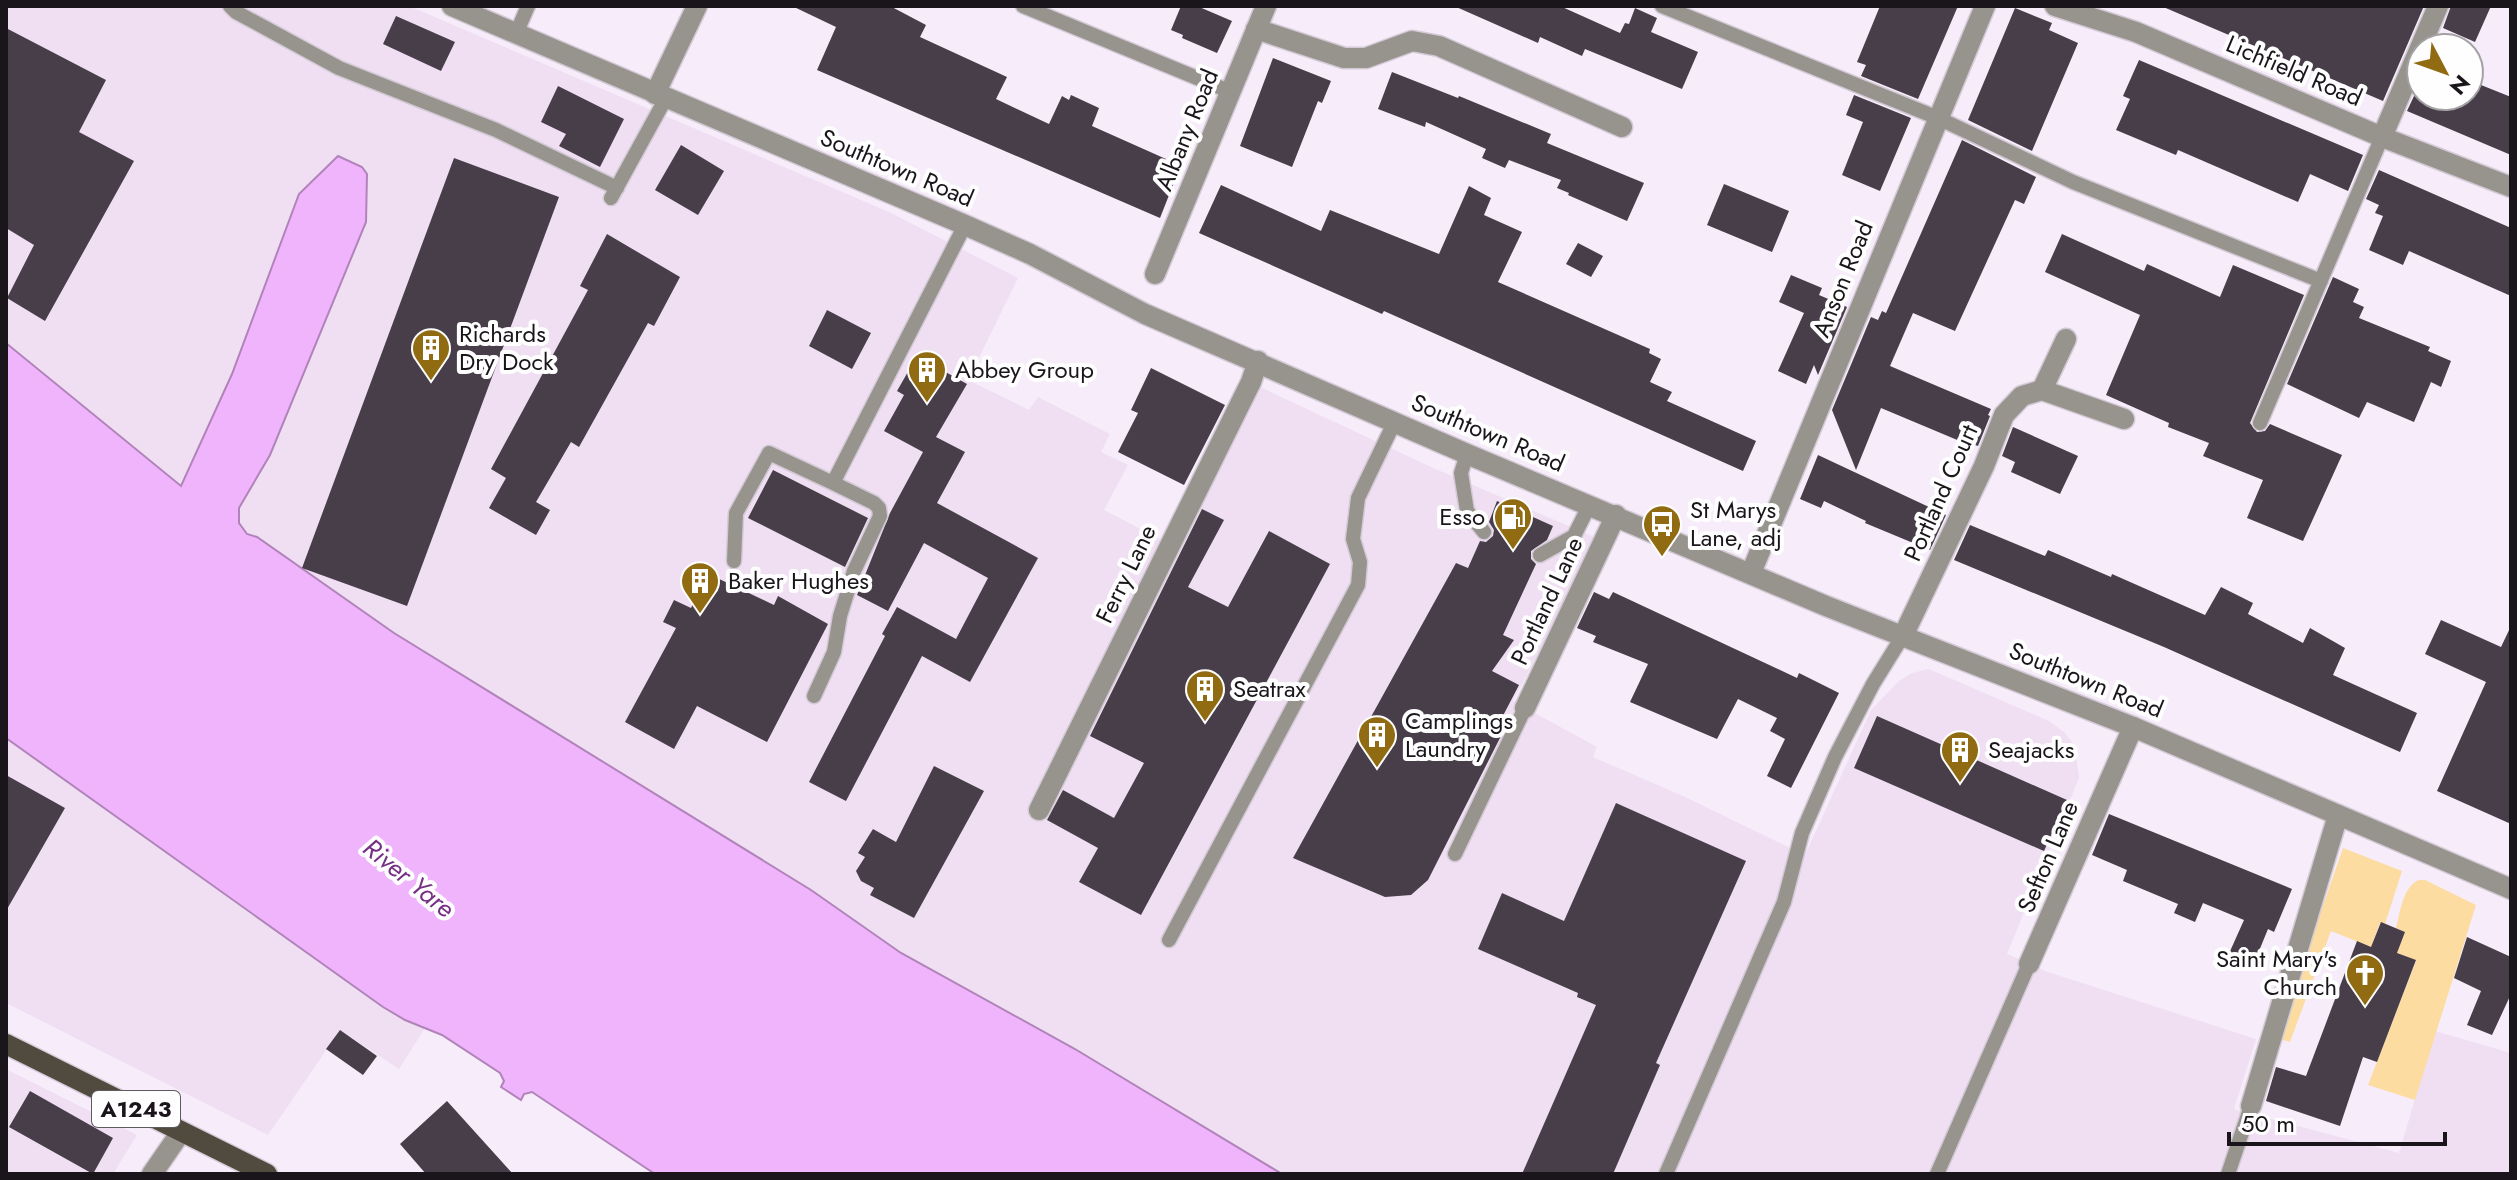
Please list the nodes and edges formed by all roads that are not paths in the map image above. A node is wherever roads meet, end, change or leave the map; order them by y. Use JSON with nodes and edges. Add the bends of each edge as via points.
{"nodes":[{"id":1,"x":230,"y":6,"type":"edge"},
{"id":2,"x":528,"y":6,"type":"edge"},
{"id":3,"x":697,"y":6,"type":"edge"},
{"id":4,"x":1023,"y":6,"type":"edge"},
{"id":5,"x":1266,"y":6,"type":"edge"},
{"id":6,"x":1662,"y":6,"type":"edge"},
{"id":7,"x":1985,"y":6,"type":"edge"},
{"id":8,"x":2055,"y":6,"type":"edge"},
{"id":9,"x":2438,"y":6,"type":"edge"},
{"id":10,"x":460,"y":7,"type":"edge"},
{"id":11,"x":1256,"y":29,"type":"junction"},
{"id":12,"x":516,"y":34,"type":"junction"},
{"id":13,"x":1231,"y":92,"type":"junction"},
{"id":14,"x":660,"y":96,"type":"junction"},
{"id":15,"x":1938,"y":118,"type":"junction"},
{"id":16,"x":1622,"y":127,"type":"dead end"},
{"id":17,"x":2382,"y":137,"type":"junction"},
{"id":18,"x":2511,"y":187,"type":"edge"},
{"id":19,"x":965,"y":225,"type":"junction"},
{"id":20,"x":1155,"y":274,"type":"dead end"},
{"id":21,"x":2321,"y":281,"type":"junction"},
{"id":22,"x":2066,"y":339,"type":"dead end"},
{"id":23,"x":1258,"y":361,"type":"junction"},
{"id":24,"x":2042,"y":390,"type":"junction"},
{"id":25,"x":2124,"y":419,"type":"dead end"},
{"id":26,"x":1395,"y":421,"type":"junction"},
{"id":27,"x":2260,"y":423,"type":"dead end"},
{"id":28,"x":1467,"y":454,"type":"junction"},
{"id":29,"x":833,"y":483,"type":"junction"},
{"id":30,"x":1590,"y":504,"type":"junction"},
{"id":31,"x":1616,"y":515,"type":"junction"},
{"id":32,"x":1484,"y":532,"type":"dead end"},
{"id":33,"x":1540,"y":555,"type":"dead end"},
{"id":34,"x":734,"y":561,"type":"dead end"},
{"id":35,"x":1751,"y":573,"type":"junction"},
{"id":36,"x":1904,"y":634,"type":"junction"},
{"id":37,"x":814,"y":696,"type":"dead end"},
{"id":38,"x":1525,"y":708,"type":"joint"},
{"id":39,"x":2133,"y":727,"type":"junction"},
{"id":40,"x":1039,"y":810,"type":"dead end"},
{"id":41,"x":2338,"y":815,"type":"junction"},
{"id":42,"x":1455,"y":854,"type":"dead end"},
{"id":43,"x":2511,"y":889,"type":"edge"},
{"id":44,"x":1169,"y":940,"type":"dead end"},
{"id":45,"x":2029,"y":964,"type":"joint"},
{"id":46,"x":6,"y":1044,"type":"edge"},
{"id":47,"x":2251,"y":1106,"type":"joint"},
{"id":48,"x":181,"y":1132,"type":"junction"},
{"id":49,"x":152,"y":1174,"type":"edge"},
{"id":50,"x":267,"y":1174,"type":"edge"},
{"id":51,"x":1666,"y":1174,"type":"edge"},
{"id":52,"x":1937,"y":1174,"type":"edge"},
{"id":53,"x":2228,"y":1174,"type":"edge"}],
"edges":[{"from":1,"to":14,"type":"lane","via":[[339,68],[496,130],[614,193]]},
{"from":2,"to":12,"type":"lane"},
{"from":3,"to":14,"type":"street"},
{"from":4,"to":13,"type":"lane"},
{"from":5,"to":11,"type":"street","name":"Albany Road"},
{"from":6,"to":15,"type":"lane"},
{"from":7,"to":15,"type":"street","name":"Anson Road"},
{"from":8,"to":17,"type":"street","name":"Lichfield Road","via":[[2136,32]]},
{"from":9,"to":17,"type":"street"},
{"from":10,"to":12,"type":"street","name":"Southtown Road"},
{"from":11,"to":13,"type":"street","name":"Albany Road"},
{"from":11,"to":16,"type":"street","via":[[1344,58],[1366,58],[1412,41],[1439,46]]},
{"from":12,"to":14,"type":"street","name":"Southtown Road"},
{"from":13,"to":20,"type":"street","name":"Albany Road"},
{"from":14,"to":19,"type":"street","name":"Southtown Road"},
{"from":15,"to":21,"type":"lane","via":[[2073,182]]},
{"from":15,"to":35,"type":"street","name":"Anson Road"},
{"from":17,"to":18,"type":"street","name":"Lichfield Road"},
{"from":17,"to":21,"type":"lane"},
{"from":19,"to":23,"type":"street","name":"Southtown Road","via":[[1145,314]]},
{"from":19,"to":29,"type":"lane"},
{"from":21,"to":27,"type":"lane"},
{"from":22,"to":24,"type":"street"},
{"from":23,"to":26,"type":"street","name":"Southtown Road"},
{"from":23,"to":40,"type":"street","name":"Ferry Lane"},
{"from":24,"to":25,"type":"street"},
{"from":24,"to":36,"type":"street","name":"Portland Court","via":[[2022,396],[2004,415]]},
{"from":26,"to":28,"type":"street","name":"Southtown Road"},
{"from":26,"to":44,"type":"lane","via":[[1358,498],[1353,539],[1360,562],[1358,585]]},
{"from":28,"to":30,"type":"street","name":"Southtown Road"},
{"from":28,"to":32,"type":"lane","via":[[1461,473],[1467,511]]},
{"from":29,"to":34,"type":"lane","via":[[769,453],[736,513]]},
{"from":29,"to":37,"type":"lane","via":[[874,503],[880,516],[854,571],[834,652]]},
{"from":30,"to":31,"type":"street","name":"Southtown Road"},
{"from":30,"to":33,"type":"lane","via":[[1574,536]]},
{"from":31,"to":35,"type":"street","name":"Southtown Road"},
{"from":31,"to":38,"type":"street","name":"Portland Lane"},
{"from":35,"to":36,"type":"street","name":"Southtown Road"},
{"from":36,"to":39,"type":"street","name":"Southtown Road"},
{"from":36,"to":51,"type":"lane","via":[[1835,757],[1807,821],[1784,902]]},
{"from":38,"to":42,"type":"lane"},
{"from":39,"to":41,"type":"street","name":"Southtown Road"},
{"from":39,"to":45,"type":"street","name":"Sefton Lane"},
{"from":41,"to":43,"type":"street","name":"Southtown Road"},
{"from":41,"to":47,"type":"street"},
{"from":45,"to":52,"type":"lane"},
{"from":46,"to":48,"type":"main road","number":"A1243"},
{"from":47,"to":53,"type":"lane"},
{"from":48,"to":49,"type":"street"},
{"from":48,"to":50,"type":"main road","number":"A1243"}]}
